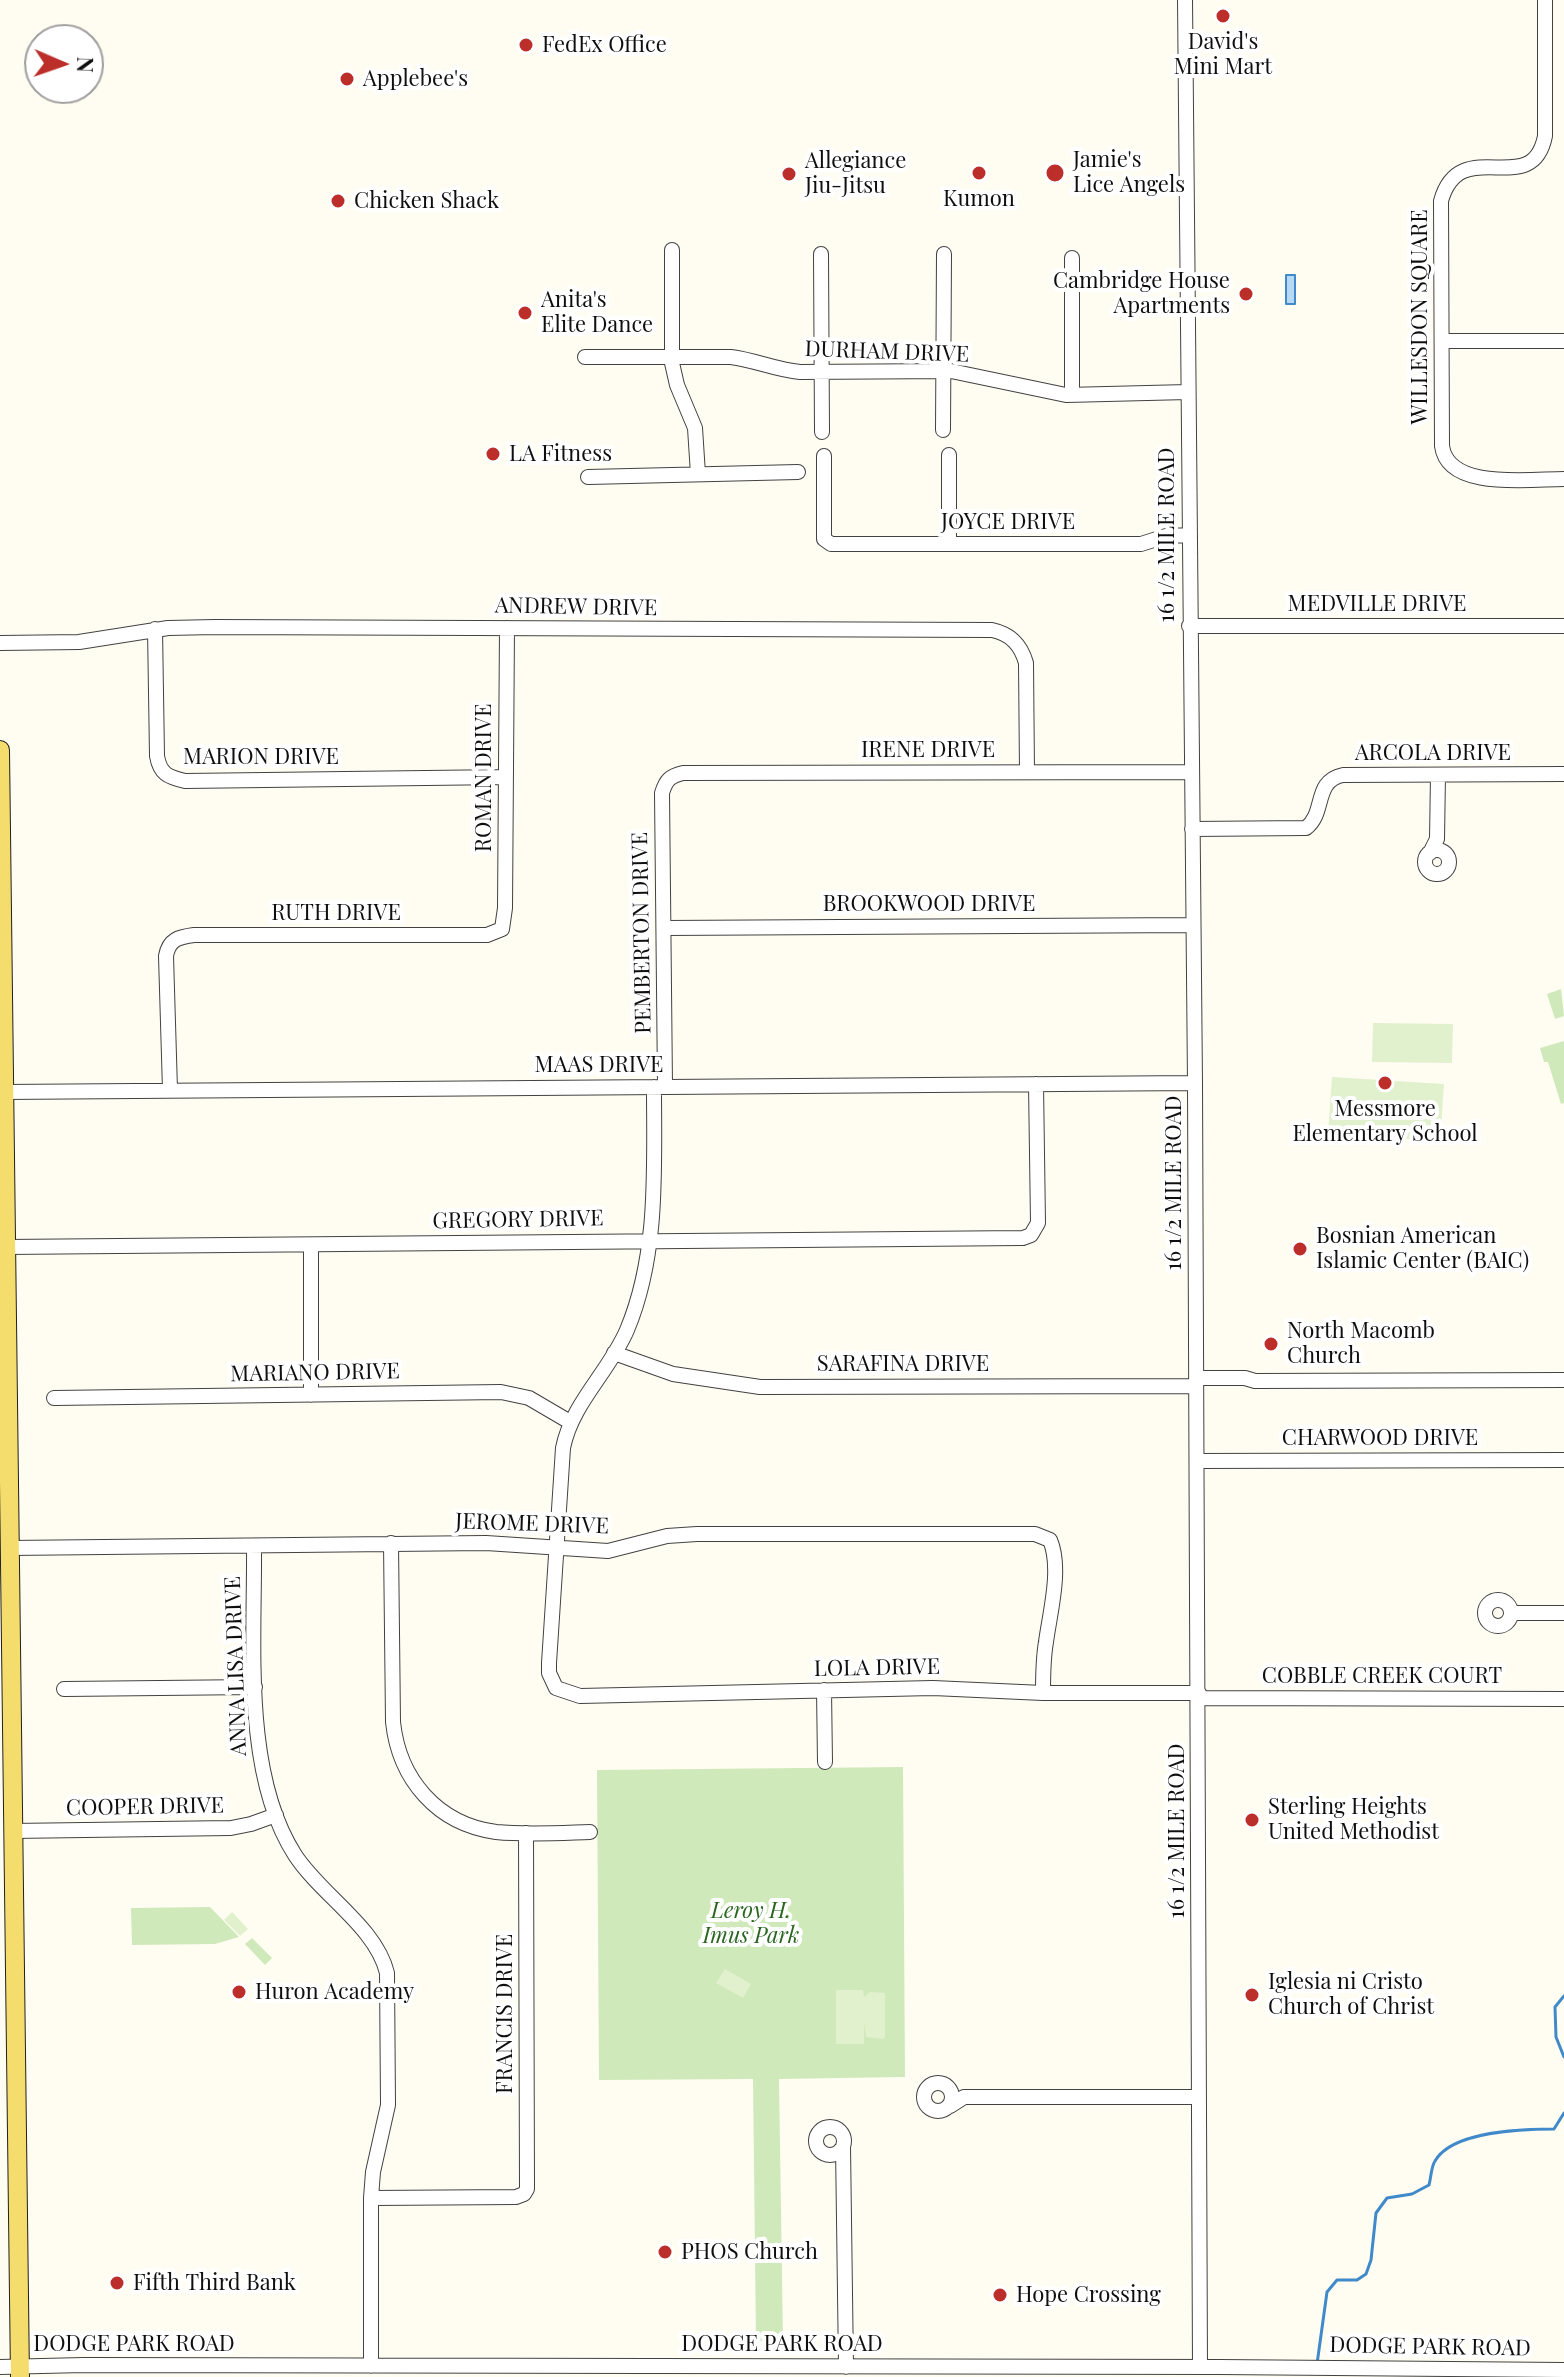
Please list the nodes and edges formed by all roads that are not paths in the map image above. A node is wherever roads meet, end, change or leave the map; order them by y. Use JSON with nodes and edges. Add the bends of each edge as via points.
{"nodes":[{"id":1,"x":1185,"y":0,"type":"edge"},
{"id":2,"x":1545,"y":0,"type":"edge"},
{"id":3,"x":672,"y":250,"type":"dead end"},
{"id":4,"x":821,"y":254,"type":"dead end"},
{"id":5,"x":944,"y":254,"type":"dead end"},
{"id":6,"x":1072,"y":258,"type":"dead end"},
{"id":7,"x":1442,"y":341,"type":"junction"},
{"id":8,"x":1564,"y":341,"type":"edge"},
{"id":9,"x":585,"y":357,"type":"dead end"},
{"id":10,"x":672,"y":357,"type":"junction"},
{"id":11,"x":943,"y":371,"type":"junction"},
{"id":12,"x":821,"y":372,"type":"junction"},
{"id":13,"x":1188,"y":392,"type":"junction"},
{"id":14,"x":1072,"y":395,"type":"junction"},
{"id":15,"x":943,"y":430,"type":"dead end"},
{"id":16,"x":822,"y":432,"type":"dead end"},
{"id":17,"x":949,"y":455,"type":"dead end"},
{"id":18,"x":824,"y":456,"type":"dead end"},
{"id":19,"x":798,"y":472,"type":"dead end"},
{"id":20,"x":698,"y":474,"type":"junction"},
{"id":21,"x":588,"y":477,"type":"dead end"},
{"id":22,"x":1564,"y":479,"type":"edge"},
{"id":23,"x":1189,"y":535,"type":"junction"},
{"id":24,"x":949,"y":544,"type":"junction"},
{"id":25,"x":1189,"y":626,"type":"junction"},
{"id":26,"x":1564,"y":626,"type":"edge"},
{"id":27,"x":507,"y":628,"type":"junction"},
{"id":28,"x":155,"y":629,"type":"junction"},
{"id":29,"x":0,"y":643,"type":"edge"},
{"id":30,"x":0,"y":750,"type":"edge"},
{"id":31,"x":1027,"y":772,"type":"junction"},
{"id":32,"x":1192,"y":772,"type":"junction"},
{"id":33,"x":1564,"y":774,"type":"edge"},
{"id":34,"x":1438,"y":775,"type":"junction"},
{"id":35,"x":506,"y":777,"type":"junction"},
{"id":36,"x":666,"y":780,"type":"joint"},
{"id":37,"x":1192,"y":829,"type":"junction"},
{"id":38,"x":1437,"y":853,"type":"dead end"},
{"id":39,"x":1193,"y":925,"type":"junction"},
{"id":40,"x":665,"y":928,"type":"junction"},
{"id":41,"x":502,"y":929,"type":"joint"},
{"id":42,"x":1,"y":1008,"type":"edge"},
{"id":43,"x":1195,"y":1083,"type":"junction"},
{"id":44,"x":1036,"y":1084,"type":"junction"},
{"id":45,"x":660,"y":1087,"type":"junction"},
{"id":46,"x":170,"y":1090,"type":"junction"},
{"id":47,"x":3,"y":1092,"type":"junction"},
{"id":48,"x":649,"y":1242,"type":"junction"},
{"id":49,"x":311,"y":1245,"type":"junction"},
{"id":50,"x":5,"y":1247,"type":"junction"},
{"id":51,"x":614,"y":1353,"type":"junction"},
{"id":52,"x":1564,"y":1380,"type":"edge"},
{"id":53,"x":1196,"y":1382,"type":"junction"},
{"id":54,"x":311,"y":1395,"type":"junction"},
{"id":55,"x":54,"y":1398,"type":"dead end"},
{"id":56,"x":570,"y":1422,"type":"junction"},
{"id":57,"x":1564,"y":1460,"type":"edge"},
{"id":58,"x":1197,"y":1461,"type":"junction"},
{"id":59,"x":391,"y":1543,"type":"junction"},
{"id":60,"x":254,"y":1546,"type":"junction"},
{"id":61,"x":556,"y":1547,"type":"junction"},
{"id":62,"x":9,"y":1548,"type":"junction"},
{"id":63,"x":1511,"y":1613,"type":"dead end"},
{"id":64,"x":1564,"y":1613,"type":"edge"},
{"id":65,"x":5,"y":1630,"type":"edge"},
{"id":66,"x":255,"y":1687,"type":"junction"},
{"id":67,"x":556,"y":1688,"type":"joint"},
{"id":68,"x":64,"y":1689,"type":"dead end"},
{"id":69,"x":824,"y":1690,"type":"junction"},
{"id":70,"x":1043,"y":1693,"type":"junction"},
{"id":71,"x":1199,"y":1695,"type":"junction"},
{"id":72,"x":1564,"y":1699,"type":"edge"},
{"id":73,"x":825,"y":1762,"type":"dead end"},
{"id":74,"x":276,"y":1815,"type":"junction"},
{"id":75,"x":12,"y":1831,"type":"junction"},
{"id":76,"x":590,"y":1832,"type":"dead end"},
{"id":77,"x":526,"y":1833,"type":"junction"},
{"id":78,"x":7,"y":1989,"type":"edge"},
{"id":79,"x":950,"y":2089,"type":"junction"},
{"id":80,"x":0,"y":2095,"type":"edge"},
{"id":81,"x":964,"y":2097,"type":"junction"},
{"id":82,"x":1198,"y":2097,"type":"junction"},
{"id":83,"x":950,"y":2106,"type":"junction"},
{"id":84,"x":16,"y":2112,"type":"junction"},
{"id":85,"x":843,"y":2146,"type":"junction"},
{"id":86,"x":829,"y":2155,"type":"junction"},
{"id":87,"x":844,"y":2165,"type":"junction"},
{"id":88,"x":371,"y":2198,"type":"junction"},
{"id":89,"x":371,"y":2366,"type":"junction"},
{"id":90,"x":0,"y":2367,"type":"edge"},
{"id":91,"x":846,"y":2367,"type":"junction"},
{"id":92,"x":1200,"y":2367,"type":"junction"},
{"id":93,"x":20,"y":2372,"type":"edge"},
{"id":94,"x":807,"y":2372,"type":"edge"},
{"id":95,"x":949,"y":2372,"type":"edge"},
{"id":96,"x":1123,"y":2372,"type":"edge"},
{"id":97,"x":1561,"y":2373,"type":"edge"}],
"edges":[{"from":1,"to":13,"type":"street","name":"16 1/2 MILE ROAD"},
{"from":2,"to":7,"type":"street","name":"WILLESDON SQUARE","via":[[1545,136],[1540,154],[1520,167],[1463,170],[1450,179],[1441,201]]},
{"from":3,"to":10,"type":"street"},
{"from":4,"to":12,"type":"street"},
{"from":5,"to":11,"type":"street"},
{"from":6,"to":14,"type":"street"},
{"from":7,"to":8,"type":"street"},
{"from":7,"to":22,"type":"street","name":"WILLESDON SQUARE","via":[[1442,446],[1450,466],[1474,477]]},
{"from":9,"to":10,"type":"street","name":"DURHAM DRIVE"},
{"from":10,"to":12,"type":"street","name":"DURHAM DRIVE","via":[[731,357],[780,370]]},
{"from":10,"to":20,"type":"street","via":[[695,428]]},
{"from":11,"to":12,"type":"street","name":"DURHAM DRIVE"},
{"from":11,"to":14,"type":"street","name":"DURHAM DRIVE"},
{"from":11,"to":15,"type":"street"},
{"from":12,"to":16,"type":"street"},
{"from":13,"to":14,"type":"street","name":"DURHAM DRIVE"},
{"from":13,"to":23,"type":"street","name":"16 1/2 MILE ROAD"},
{"from":17,"to":24,"type":"street"},
{"from":18,"to":24,"type":"street","name":"JOYCE DRIVE","via":[[826,542]]},
{"from":19,"to":20,"type":"street"},
{"from":20,"to":21,"type":"street"},
{"from":23,"to":24,"type":"street","name":"JOYCE DRIVE","via":[[1141,544]]},
{"from":23,"to":25,"type":"street","name":"16 1/2 MILE ROAD"},
{"from":25,"to":26,"type":"street","name":"MEDVILLE DRIVE"},
{"from":25,"to":32,"type":"street","name":"16 1/2 MILE ROAD"},
{"from":27,"to":28,"type":"street","name":"ANDREW DRIVE"},
{"from":27,"to":31,"type":"street","name":"ANDREW DRIVE","via":[[999,631],[1021,648],[1026,663]]},
{"from":27,"to":35,"type":"street","name":"ROMAN DRIVE"},
{"from":28,"to":29,"type":"street","name":"ANDREW DRIVE","via":[[79,642]]},
{"from":28,"to":35,"type":"street","name":"MARION DRIVE","via":[[157,756],[161,770],[171,778]]},
{"from":30,"to":42,"type":"main road"},
{"from":31,"to":32,"type":"street","name":"IRENE DRIVE"},
{"from":31,"to":36,"type":"street","name":"IRENE DRIVE","via":[[683,773]]},
{"from":32,"to":37,"type":"street","name":"16 1/2 MILE ROAD"},
{"from":33,"to":34,"type":"street","name":"ARCOLA DRIVE"},
{"from":34,"to":37,"type":"street","name":"ARCOLA DRIVE","via":[[1334,777],[1322,789],[1315,819],[1306,828]]},
{"from":34,"to":38,"type":"street"},
{"from":35,"to":41,"type":"street","name":"ROMAN DRIVE"},
{"from":36,"to":40,"type":"street","name":"PEMBERTON DRIVE"},
{"from":37,"to":39,"type":"street","name":"16 1/2 MILE ROAD"},
{"from":39,"to":40,"type":"street","name":"BROOKWOOD DRIVE"},
{"from":39,"to":43,"type":"street","name":"16 1/2 MILE ROAD"},
{"from":40,"to":45,"type":"street","name":"PEMBERTON DRIVE"},
{"from":41,"to":46,"type":"street","name":"RUTH DRIVE","via":[[487,935],[194,935],[171,942],[166,956]]},
{"from":42,"to":47,"type":"main road"},
{"from":43,"to":44,"type":"street","name":"MAAS DRIVE"},
{"from":43,"to":53,"type":"street","name":"16 1/2 MILE ROAD"},
{"from":44,"to":45,"type":"street","name":"MAAS DRIVE"},
{"from":44,"to":48,"type":"street","name":"GREGORY DRIVE","via":[[1038,1223],[1031,1235]]},
{"from":45,"to":46,"type":"street","name":"MAAS DRIVE"},
{"from":45,"to":48,"type":"street","name":"PEMBERTON DRIVE"},
{"from":46,"to":47,"type":"street","name":"MAAS DRIVE"},
{"from":47,"to":50,"type":"main road"},
{"from":48,"to":49,"type":"street","name":"GREGORY DRIVE"},
{"from":48,"to":51,"type":"street","name":"PEMBERTON DRIVE","via":[[635,1307]]},
{"from":49,"to":50,"type":"street","name":"GREGORY DRIVE"},
{"from":49,"to":54,"type":"street"},
{"from":50,"to":62,"type":"main road"},
{"from":51,"to":53,"type":"street","name":"SARAFINA DRIVE","via":[[673,1374],[760,1387]]},
{"from":51,"to":56,"type":"street","name":"PEMBERTON DRIVE"},
{"from":52,"to":53,"type":"street","name":"SARAFINA DRIVE"},
{"from":53,"to":58,"type":"street","name":"16 1/2 MILE ROAD"},
{"from":54,"to":55,"type":"street","name":"MARIANO DRIVE"},
{"from":54,"to":56,"type":"street","name":"MARIANO DRIVE","via":[[501,1392],[529,1398]]},
{"from":56,"to":61,"type":"street","name":"PEMBERTON DRIVE","via":[[563,1448]]},
{"from":57,"to":58,"type":"street","name":"CHARWOOD DRIVE"},
{"from":58,"to":71,"type":"street","name":"16 1/2 MILE ROAD"},
{"from":59,"to":60,"type":"street","name":"JEROME DRIVE"},
{"from":59,"to":61,"type":"street","name":"JEROME DRIVE"},
{"from":59,"to":77,"type":"street","via":[[393,1722],[404,1765],[425,1797],[455,1819],[482,1829]]},
{"from":60,"to":62,"type":"street","name":"JEROME DRIVE"},
{"from":60,"to":66,"type":"street","name":"ANNA LISA DRIVE"},
{"from":61,"to":67,"type":"street","name":"PEMBERTON DRIVE","via":[[549,1663]]},
{"from":61,"to":70,"type":"street","name":"JEROME DRIVE","via":[[608,1551],[697,1534],[1035,1534],[1050,1540],[1054,1555]]},
{"from":62,"to":65,"type":"main road"},
{"from":63,"to":64,"type":"street"},
{"from":65,"to":75,"type":"main road"},
{"from":66,"to":68,"type":"street"},
{"from":66,"to":74,"type":"street","name":"ANNA LISA DRIVE","via":[[259,1752]]},
{"from":67,"to":69,"type":"street","name":"LOLA DRIVE","via":[[580,1696]]},
{"from":69,"to":70,"type":"street","name":"LOLA DRIVE"},
{"from":69,"to":73,"type":"street"},
{"from":70,"to":71,"type":"street","name":"LOLA DRIVE"},
{"from":71,"to":72,"type":"street","name":"COBBLE CREEK COURT"},
{"from":71,"to":82,"type":"street","name":"16 1/2 MILE ROAD"},
{"from":74,"to":75,"type":"street","name":"COOPER DRIVE","via":[[221,1829]]},
{"from":74,"to":88,"type":"street","name":"ANNA LISA DRIVE","via":[[307,1872],[384,1958],[389,1991],[388,2105]]},
{"from":75,"to":78,"type":"main road"},
{"from":76,"to":77,"type":"street"},
{"from":77,"to":88,"type":"street","name":"FRANCIS DRIVE","via":[[528,2185],[516,2197]]},
{"from":78,"to":84,"type":"main road"},
{"from":79,"to":81,"type":"street"},
{"from":79,"to":83,"type":"street"},
{"from":79,"to":83,"type":"street","via":[[937,2083],[924,2095],[933,2111]]},
{"from":80,"to":84,"type":"main road"},
{"from":81,"to":82,"type":"street"},
{"from":81,"to":83,"type":"street"},
{"from":82,"to":92,"type":"street","name":"16 1/2 MILE ROAD"},
{"from":84,"to":93,"type":"main road"},
{"from":85,"to":86,"type":"street"},
{"from":85,"to":86,"type":"street","via":[[839,2130],[822,2130],[817,2147]]},
{"from":85,"to":87,"type":"street"},
{"from":86,"to":87,"type":"street"},
{"from":87,"to":91,"type":"street"},
{"from":88,"to":89,"type":"street","name":"ANNA LISA DRIVE"},
{"from":89,"to":93,"type":"street","name":"DODGE PARK ROAD","via":[[84,2365]]},
{"from":89,"to":94,"type":"street","name":"DODGE PARK ROAD"},
{"from":90,"to":93,"type":"street","name":"DODGE PARK ROAD"},
{"from":91,"to":94,"type":"street","name":"DODGE PARK ROAD"},
{"from":91,"to":95,"type":"street","name":"DODGE PARK ROAD"},
{"from":92,"to":96,"type":"street","name":"DODGE PARK ROAD"},
{"from":92,"to":97,"type":"street","name":"DODGE PARK ROAD"},
{"from":95,"to":96,"type":"street","name":"DODGE PARK ROAD"}]}
